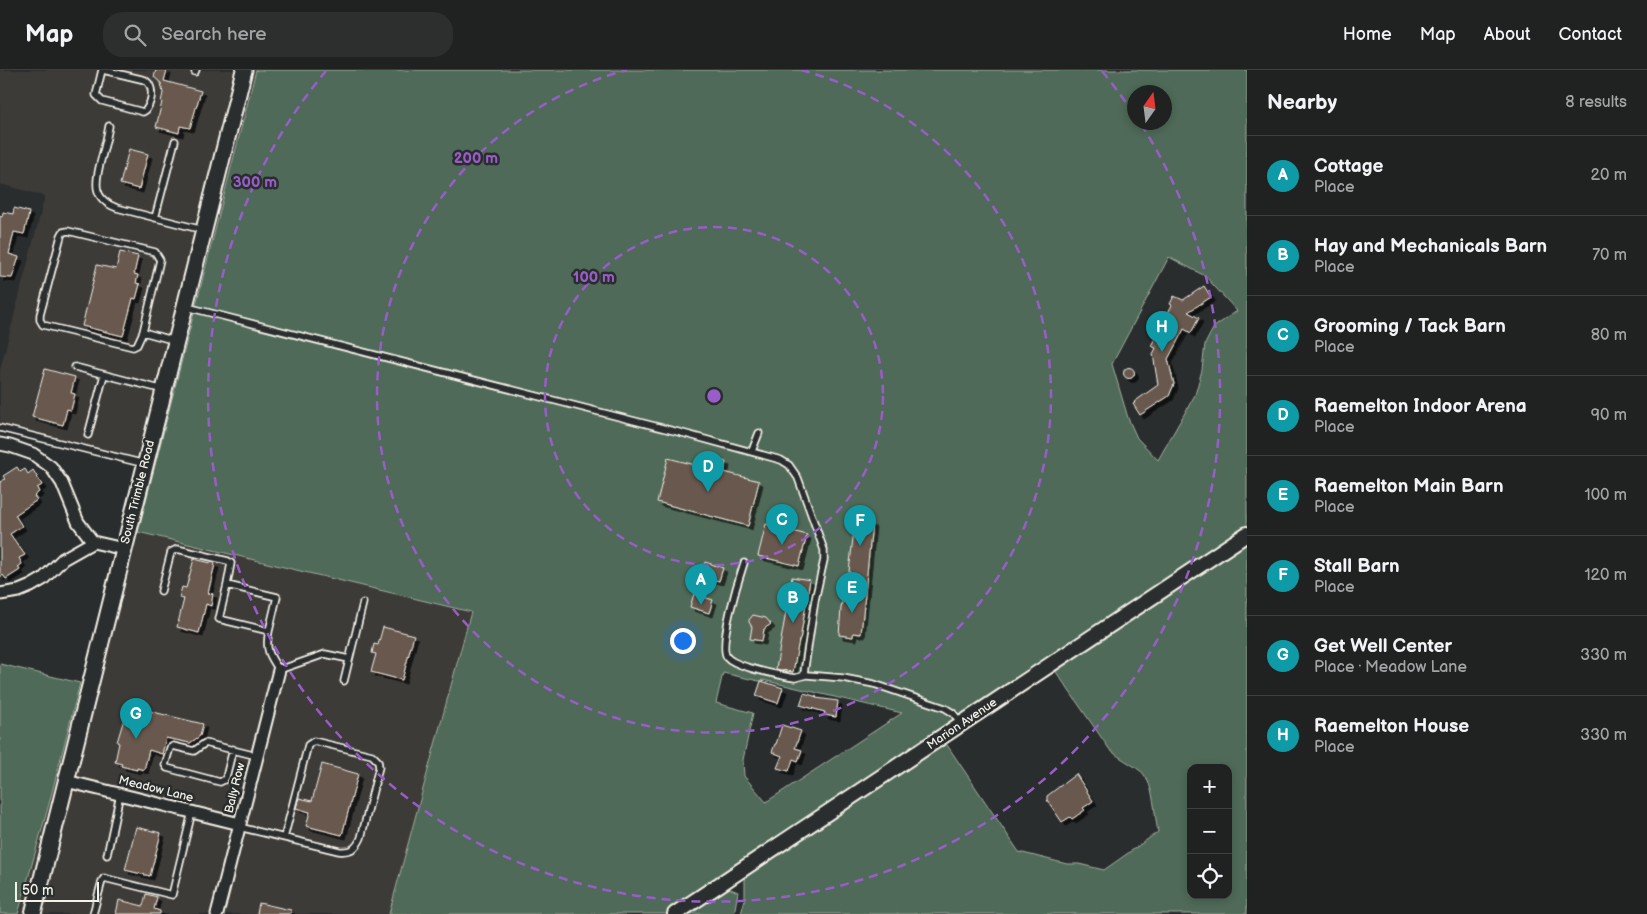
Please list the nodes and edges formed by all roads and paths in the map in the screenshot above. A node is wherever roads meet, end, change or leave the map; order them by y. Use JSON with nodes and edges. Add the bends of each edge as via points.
{"nodes":[{"id":1,"x":103,"y":70,"type":"edge"},
{"id":2,"x":244,"y":70,"type":"edge"},
{"id":3,"x":110,"y":126,"type":"dead end"},
{"id":4,"x":175,"y":141,"type":"dead end"},
{"id":5,"x":155,"y":218,"type":"junction"},
{"id":6,"x":204,"y":230,"type":"junction"},
{"id":7,"x":185,"y":307,"type":"junction"},
{"id":8,"x":143,"y":332,"type":"junction"},
{"id":9,"x":176,"y":341,"type":"junction"},
{"id":10,"x":75,"y":367,"type":"dead end"},
{"id":11,"x":104,"y":375,"type":"junction"},
{"id":12,"x":164,"y":390,"type":"junction"},
{"id":13,"x":0,"y":428,"type":"edge"},
{"id":14,"x":759,"y":433,"type":"dead end"},
{"id":15,"x":88,"y":435,"type":"dead end"},
{"id":16,"x":0,"y":444,"type":"edge"},
{"id":17,"x":752,"y":452,"type":"junction"},
{"id":18,"x":145,"y":464,"type":"junction"},
{"id":19,"x":1247,"y":534,"type":"edge"},
{"id":20,"x":93,"y":542,"type":"junction"},
{"id":21,"x":124,"y":549,"type":"junction"},
{"id":22,"x":744,"y":563,"type":"dead end"},
{"id":23,"x":227,"y":585,"type":"junction"},
{"id":24,"x":161,"y":591,"type":"dead end"},
{"id":25,"x":0,"y":594,"type":"edge"},
{"id":26,"x":363,"y":603,"type":"dead end"},
{"id":27,"x":269,"y":631,"type":"junction"},
{"id":28,"x":349,"y":659,"type":"junction"},
{"id":29,"x":279,"y":670,"type":"junction"},
{"id":30,"x":806,"y":675,"type":"junction"},
{"id":31,"x":344,"y":681,"type":"dead end"},
{"id":32,"x":962,"y":724,"type":"junction"},
{"id":33,"x":233,"y":749,"type":"junction"},
{"id":34,"x":257,"y":756,"type":"junction"},
{"id":35,"x":66,"y":781,"type":"junction"},
{"id":36,"x":120,"y":794,"type":"junction"},
{"id":37,"x":192,"y":812,"type":"junction"},
{"id":38,"x":240,"y":825,"type":"junction"},
{"id":39,"x":284,"y":838,"type":"junction"},
{"id":40,"x":107,"y":855,"type":"dead end"},
{"id":41,"x":33,"y":914,"type":"edge"},
{"id":42,"x":93,"y":914,"type":"edge"},
{"id":43,"x":217,"y":914,"type":"edge"},
{"id":44,"x":675,"y":914,"type":"edge"}],
"edges":[{"from":1,"to":1,"type":"lane","via":[[96,95],[102,101],[144,112],[148,108],[151,84]]},
{"from":2,"to":6,"type":"main road","name":"South Trimble Road"},
{"from":3,"to":5,"type":"lane","via":[[97,174],[98,192],[108,205]]},
{"from":4,"to":5,"type":"lane"},
{"from":5,"to":6,"type":"lane"},
{"from":6,"to":7,"type":"main road","name":"South Trimble Road"},
{"from":7,"to":9,"type":"main road","name":"South Trimble Road"},
{"from":7,"to":17,"type":"lane"},
{"from":8,"to":8,"type":"lane","via":[[159,256],[155,252],[68,230],[63,232],[40,315],[43,324],[133,347],[140,342]]},
{"from":8,"to":9,"type":"lane"},
{"from":9,"to":12,"type":"main road","name":"South Trimble Road"},
{"from":10,"to":11,"type":"lane"},
{"from":11,"to":12,"type":"lane"},
{"from":11,"to":15,"type":"lane"},
{"from":12,"to":18,"type":"main road","name":"South Trimble Road"},
{"from":13,"to":18,"type":"lane"},
{"from":14,"to":17,"type":"lane"},
{"from":16,"to":20,"type":"street","via":[[33,454],[51,467],[62,482],[78,522]]},
{"from":17,"to":30,"type":"lane","via":[[789,465],[824,550],[804,671]]},
{"from":18,"to":21,"type":"main road","name":"South Trimble Road"},
{"from":19,"to":32,"type":"street","name":"Marion Avenue"},
{"from":20,"to":21,"type":"street"},
{"from":20,"to":25,"type":"street","via":[[63,559],[44,579],[19,591]]},
{"from":21,"to":35,"type":"main road","name":"South Trimble Road"},
{"from":22,"to":30,"type":"lane","via":[[724,652],[738,664],[795,678]]},
{"from":23,"to":24,"type":"lane","via":[[231,563],[176,549],[171,552]]},
{"from":23,"to":27,"type":"lane","via":[[219,619]]},
{"from":23,"to":27,"type":"lane","via":[[277,597]]},
{"from":26,"to":28,"type":"lane"},
{"from":27,"to":29,"type":"lane","via":[[269,656]]},
{"from":28,"to":29,"type":"lane","via":[[325,654]]},
{"from":28,"to":31,"type":"lane"},
{"from":29,"to":34,"type":"street","name":"Bally Row"},
{"from":30,"to":32,"type":"lane","via":[[843,678],[887,688],[945,708]]},
{"from":32,"to":44,"type":"street","name":"Marion Avenue"},
{"from":33,"to":33,"type":"lane","via":[[205,743],[194,751],[173,746],[165,765],[220,782],[226,777]]},
{"from":33,"to":34,"type":"lane"},
{"from":34,"to":38,"type":"street","name":"Bally Row"},
{"from":35,"to":36,"type":"street","name":"Meadow Lane"},
{"from":35,"to":41,"type":"main road","name":"South Trimble Road"},
{"from":36,"to":37,"type":"street","name":"Meadow Lane"},
{"from":36,"to":40,"type":"lane"},
{"from":37,"to":38,"type":"street","name":"Meadow Lane"},
{"from":37,"to":42,"type":"lane","via":[[172,895],[104,878]]},
{"from":38,"to":39,"type":"lane"},
{"from":38,"to":43,"type":"street","name":"Bally Row"},
{"from":39,"to":39,"type":"lane","via":[[339,852],[357,847],[378,761],[372,755],[310,742]]}]}
